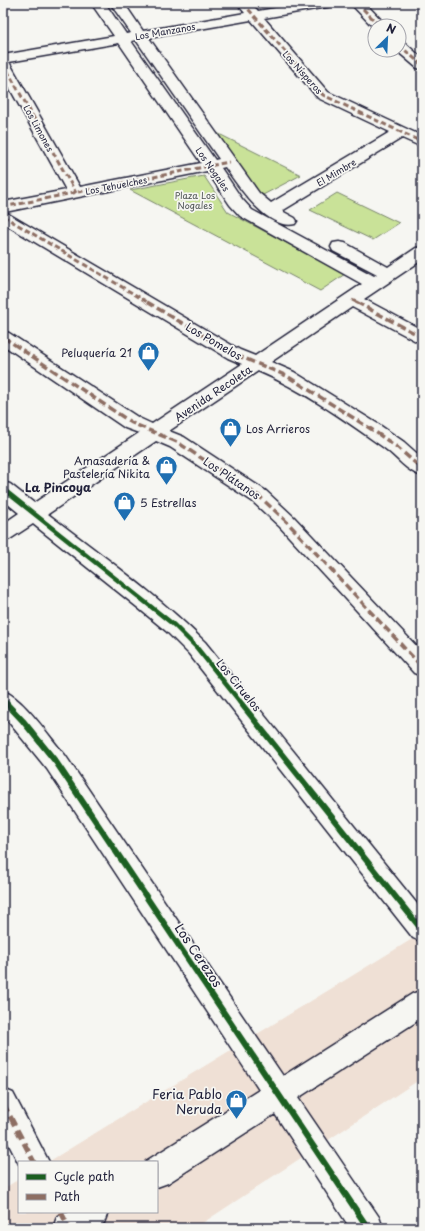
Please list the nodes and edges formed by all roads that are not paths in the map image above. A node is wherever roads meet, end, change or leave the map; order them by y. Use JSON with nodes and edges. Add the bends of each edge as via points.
{"nodes":[{"id":1,"x":98,"y":3,"type":"edge"},
{"id":2,"x":117,"y":3,"type":"edge"},
{"id":3,"x":244,"y":3,"type":"edge"},
{"id":4,"x":327,"y":3,"type":"edge"},
{"id":5,"x":357,"y":3,"type":"edge"},
{"id":6,"x":254,"y":16,"type":"junction"},
{"id":7,"x":372,"y":18,"type":"edge"},
{"id":8,"x":140,"y":35,"type":"junction"},
{"id":9,"x":123,"y":38,"type":"junction"},
{"id":10,"x":407,"y":52,"type":"edge"},
{"id":11,"x":3,"y":59,"type":"edge"},
{"id":12,"x":3,"y":63,"type":"edge"},
{"id":13,"x":422,"y":65,"type":"edge"},
{"id":14,"x":401,"y":132,"type":"junction"},
{"id":15,"x":422,"y":142,"type":"edge"},
{"id":16,"x":229,"y":162,"type":"junction"},
{"id":17,"x":210,"y":166,"type":"junction"},
{"id":18,"x":76,"y":193,"type":"junction"},
{"id":19,"x":3,"y":207,"type":"edge"},
{"id":20,"x":270,"y":211,"type":"junction"},
{"id":21,"x":3,"y":216,"type":"edge"},
{"id":22,"x":422,"y":252,"type":"edge"},
{"id":23,"x":389,"y":274,"type":"junction"},
{"id":24,"x":375,"y":284,"type":"junction"},
{"id":25,"x":352,"y":300,"type":"junction"},
{"id":26,"x":3,"y":337,"type":"edge"},
{"id":27,"x":422,"y":337,"type":"edge"},
{"id":28,"x":257,"y":364,"type":"junction"},
{"id":29,"x":154,"y":433,"type":"junction"},
{"id":30,"x":422,"y":469,"type":"edge"},
{"id":31,"x":3,"y":489,"type":"edge"},
{"id":32,"x":34,"y":513,"type":"junction"},
{"id":33,"x":3,"y":534,"type":"edge"},
{"id":34,"x":422,"y":668,"type":"edge"},
{"id":35,"x":3,"y":700,"type":"edge"},
{"id":36,"x":422,"y":930,"type":"edge"},
{"id":37,"x":422,"y":1003,"type":"edge"},
{"id":38,"x":279,"y":1094,"type":"junction"},
{"id":39,"x":3,"y":1103,"type":"edge"},
{"id":40,"x":33,"y":1161,"type":"edge"},
{"id":41,"x":158,"y":1171,"type":"edge"},
{"id":42,"x":62,"y":1213,"type":"edge"},
{"id":43,"x":92,"y":1213,"type":"edge"},
{"id":44,"x":69,"y":1228,"type":"edge"},
{"id":45,"x":368,"y":1228,"type":"edge"}],
"edges":[{"from":1,"to":9,"type":"street","name":"Los Nogales"},
{"from":2,"to":8,"type":"street","name":"Los Nogales"},
{"from":3,"to":6,"type":"street","name":"Los Nísperos"},
{"from":4,"to":6,"type":"street","name":"Los Manzanos"},
{"from":5,"to":7,"type":"street"},
{"from":6,"to":8,"type":"street","name":"Los Manzanos"},
{"from":6,"to":14,"type":"street","name":"Los Nísperos","via":[[318,91],[327,98]]},
{"from":8,"to":9,"type":"street","name":"Los Manzanos"},
{"from":8,"to":16,"type":"street","name":"Los Nogales"},
{"from":9,"to":11,"type":"street","name":"Los Manzanos"},
{"from":9,"to":17,"type":"street","name":"Los Nogales"},
{"from":10,"to":13,"type":"street"},
{"from":12,"to":18,"type":"street","name":"Los Limones"},
{"from":14,"to":15,"type":"street","name":"Los Nísperos"},
{"from":14,"to":20,"type":"street","name":"El Mimbre"},
{"from":16,"to":17,"type":"street","name":"Los Tehuelches"},
{"from":16,"to":20,"type":"street","name":"Los Nogales","via":[[254,196]]},
{"from":17,"to":18,"type":"street","name":"Los Tehuelches"},
{"from":17,"to":24,"type":"street","name":"Los Nogales","via":[[246,213]]},
{"from":18,"to":19,"type":"street","name":"Los Tehuelches"},
{"from":20,"to":23,"type":"street","name":"Los Nogales"},
{"from":21,"to":28,"type":"street","name":"Los Pomelos","via":[[234,354]]},
{"from":22,"to":23,"type":"street","name":"Avenida Recoleta"},
{"from":23,"to":24,"type":"street","name":"Avenida Recoleta"},
{"from":24,"to":25,"type":"street","name":"Avenida Recoleta"},
{"from":25,"to":27,"type":"street"},
{"from":25,"to":28,"type":"street","name":"Avenida Recoleta"},
{"from":26,"to":29,"type":"street","name":"Los Plátanos","via":[[132,423]]},
{"from":28,"to":29,"type":"street","name":"Avenida Recoleta"},
{"from":28,"to":30,"type":"street","name":"Los Pomelos","via":[[287,376],[371,429]]},
{"from":29,"to":32,"type":"street","name":"Avenida Recoleta"},
{"from":29,"to":34,"type":"street","name":"Los Plátanos","via":[[178,442],[246,487],[274,509]]},
{"from":31,"to":32,"type":"street","name":"Los Ciruelos"},
{"from":32,"to":33,"type":"street","name":"Avenida Recoleta"},
{"from":32,"to":36,"type":"street","name":"Los Ciruelos","via":[[174,624]]},
{"from":35,"to":38,"type":"street","name":"Los Cerezos","via":[[56,762]]},
{"from":37,"to":38,"type":"street"},
{"from":38,"to":41,"type":"street"},
{"from":38,"to":45,"type":"street","name":"Los Cerezos"},
{"from":39,"to":40,"type":"street"},
{"from":42,"to":44,"type":"street"},
{"from":43,"to":44,"type":"street"}]}
